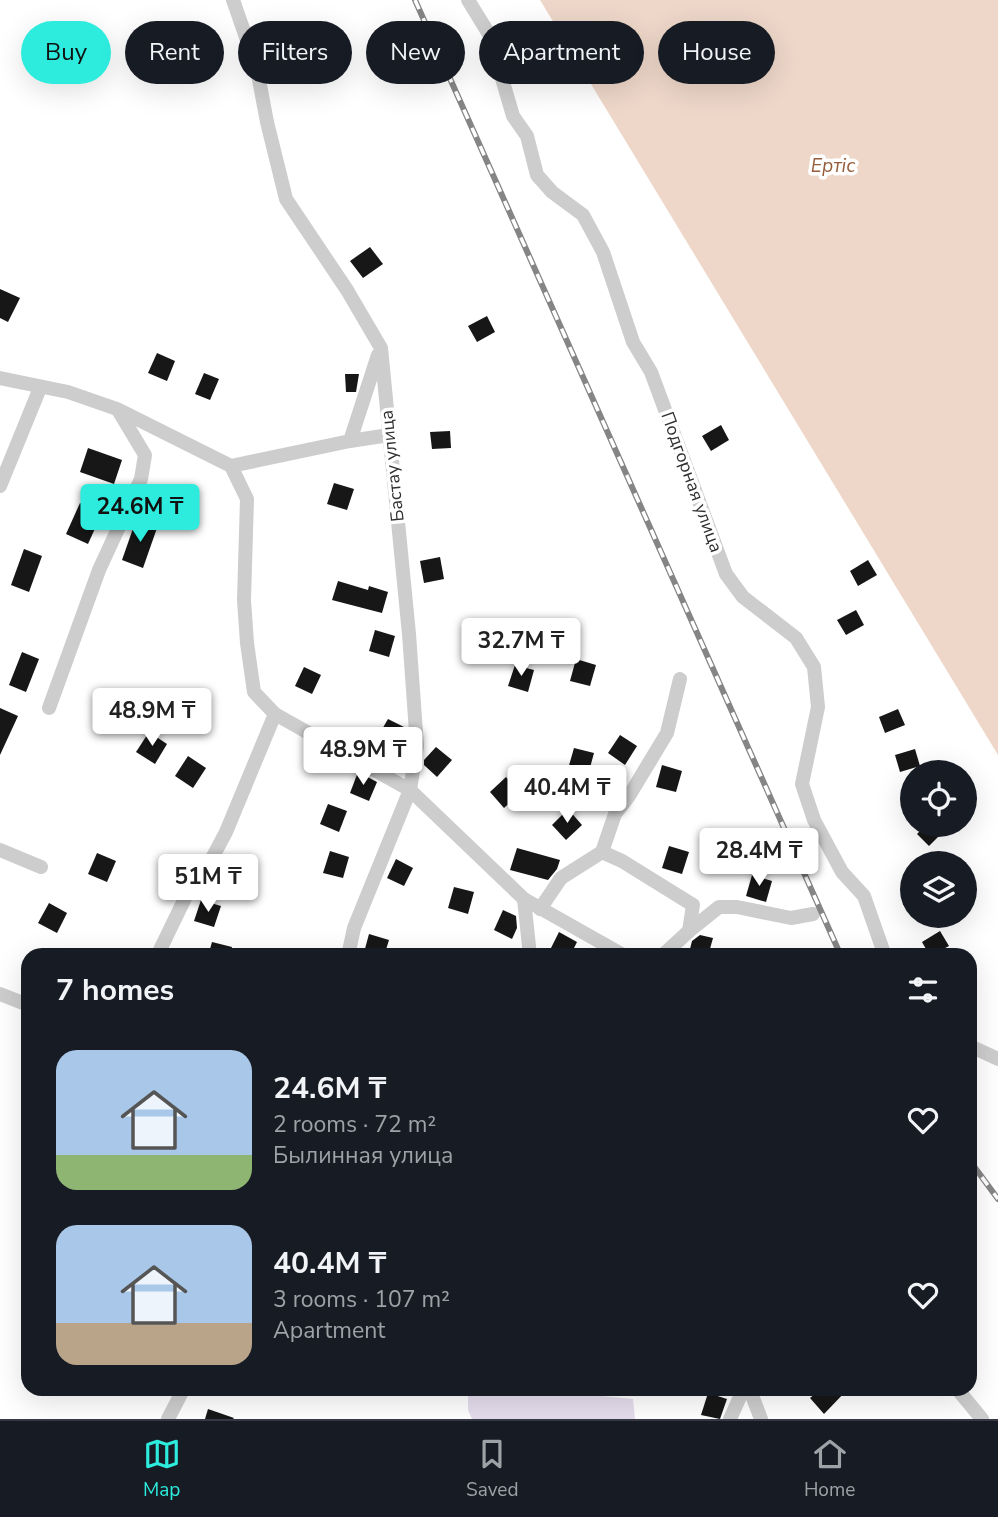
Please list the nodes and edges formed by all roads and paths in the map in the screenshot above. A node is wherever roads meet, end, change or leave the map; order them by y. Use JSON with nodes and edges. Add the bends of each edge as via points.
{"nodes":[{"id":1,"x":233,"y":0,"type":"edge"},
{"id":2,"x":468,"y":0,"type":"edge"},
{"id":3,"x":381,"y":348,"type":"junction"},
{"id":4,"x":0,"y":378,"type":"edge"},
{"id":5,"x":40,"y":388,"type":"junction"},
{"id":6,"x":117,"y":409,"type":"junction"},
{"id":7,"x":389,"y":435,"type":"junction"},
{"id":8,"x":350,"y":441,"type":"junction"},
{"id":9,"x":231,"y":466,"type":"junction"},
{"id":10,"x":0,"y":486,"type":"edge"},
{"id":11,"x":680,"y":679,"type":"dead end"},
{"id":12,"x":48,"y":708,"type":"dead end"},
{"id":13,"x":275,"y":714,"type":"junction"},
{"id":14,"x":410,"y":790,"type":"junction"},
{"id":15,"x":0,"y":850,"type":"edge"},
{"id":16,"x":602,"y":852,"type":"junction"},
{"id":17,"x":41,"y":867,"type":"dead end"},
{"id":18,"x":524,"y":899,"type":"junction"},
{"id":19,"x":540,"y":909,"type":"junction"},
{"id":20,"x":813,"y":914,"type":"dead end"},
{"id":21,"x":689,"y":932,"type":"junction"},
{"id":22,"x":161,"y":948,"type":"edge"},
{"id":23,"x":350,"y":948,"type":"edge"},
{"id":24,"x":529,"y":948,"type":"edge"},
{"id":25,"x":611,"y":948,"type":"edge"},
{"id":26,"x":671,"y":948,"type":"edge"},
{"id":27,"x":881,"y":948,"type":"edge"},
{"id":28,"x":0,"y":994,"type":"edge"},
{"id":29,"x":21,"y":1002,"type":"edge"},
{"id":30,"x":977,"y":1049,"type":"edge"},
{"id":31,"x":998,"y":1059,"type":"edge"},
{"id":32,"x":180,"y":1396,"type":"edge"},
{"id":33,"x":740,"y":1396,"type":"edge"},
{"id":34,"x":752,"y":1396,"type":"edge"},
{"id":35,"x":963,"y":1396,"type":"edge"},
{"id":36,"x":168,"y":1419,"type":"edge"},
{"id":37,"x":730,"y":1419,"type":"edge"},
{"id":38,"x":761,"y":1419,"type":"edge"},
{"id":39,"x":982,"y":1419,"type":"edge"}],
"edges":[{"from":1,"to":3,"type":"street","name":"Бастау улица","via":[[257,69],[286,199]]},
{"from":2,"to":27,"type":"street","name":"Подгорная улица","via":[[489,34],[513,116],[527,136],[537,175],[583,215],[603,252],[633,342],[651,372],[726,574],[743,597],[796,638],[814,667],[818,707],[802,784],[814,820],[842,872],[864,896]]},
{"from":3,"to":7,"type":"street","name":"Бастау улица"},
{"from":3,"to":8,"type":"street"},
{"from":4,"to":5,"type":"street"},
{"from":5,"to":6,"type":"street","via":[[68,392]]},
{"from":5,"to":10,"type":"street"},
{"from":6,"to":9,"type":"street"},
{"from":6,"to":12,"type":"street","via":[[145,455],[141,479],[99,570]]},
{"from":7,"to":8,"type":"street"},
{"from":7,"to":14,"type":"street","name":"Бастау улица","via":[[417,746]]},
{"from":8,"to":9,"type":"street"},
{"from":9,"to":13,"type":"street","via":[[247,499],[244,600],[254,692]]},
{"from":11,"to":16,"type":"street","via":[[667,733],[615,814]]},
{"from":13,"to":14,"type":"street"},
{"from":13,"to":22,"type":"street","via":[[226,832],[190,888]]},
{"from":14,"to":18,"type":"street"},
{"from":14,"to":23,"type":"street","name":"Бастау улица"},
{"from":15,"to":17,"type":"street"},
{"from":16,"to":19,"type":"street","via":[[561,878]]},
{"from":16,"to":21,"type":"street","via":[[693,905]]},
{"from":18,"to":19,"type":"street"},
{"from":18,"to":24,"type":"street"},
{"from":19,"to":25,"type":"street"},
{"from":20,"to":21,"type":"street","via":[[791,918],[719,907]]},
{"from":21,"to":26,"type":"street"},
{"from":28,"to":29,"type":"street"},
{"from":30,"to":31,"type":"street"},
{"from":32,"to":36,"type":"street"},
{"from":33,"to":37,"type":"street"},
{"from":34,"to":38,"type":"street"},
{"from":35,"to":39,"type":"street"}]}
